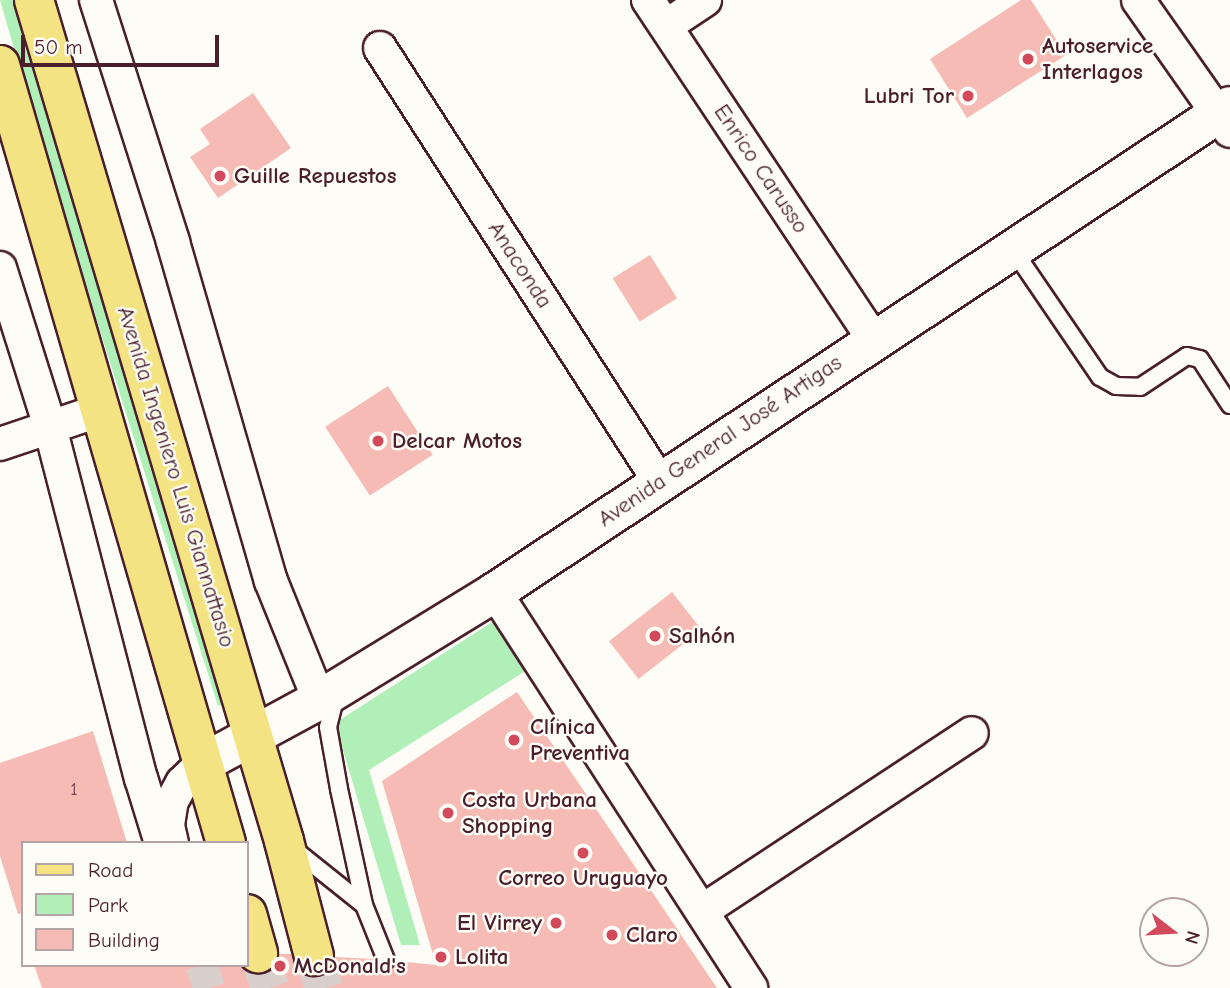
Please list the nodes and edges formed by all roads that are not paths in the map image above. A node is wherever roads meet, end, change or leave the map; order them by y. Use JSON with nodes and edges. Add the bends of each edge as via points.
{"nodes":[{"id":1,"x":34,"y":0,"type":"edge"},
{"id":2,"x":96,"y":0,"type":"edge"},
{"id":3,"x":648,"y":0,"type":"edge"},
{"id":4,"x":705,"y":0,"type":"edge"},
{"id":5,"x":1138,"y":0,"type":"edge"},
{"id":6,"x":666,"y":26,"type":"junction"},
{"id":7,"x":380,"y":48,"type":"dead end"},
{"id":8,"x":0,"y":65,"type":"edge"},
{"id":9,"x":1226,"y":117,"type":"edge"},
{"id":10,"x":1012,"y":248,"type":"junction"},
{"id":11,"x":0,"y":268,"type":"edge"},
{"id":12,"x":873,"y":339,"type":"junction"},
{"id":13,"x":1230,"y":405,"type":"edge"},
{"id":14,"x":101,"y":410,"type":"junction"},
{"id":15,"x":50,"y":427,"type":"junction"},
{"id":16,"x":0,"y":444,"type":"edge"},
{"id":17,"x":659,"y":481,"type":"junction"},
{"id":18,"x":495,"y":592,"type":"junction"},
{"id":19,"x":329,"y":694,"type":"junction"},
{"id":20,"x":972,"y":733,"type":"dead end"},
{"id":21,"x":253,"y":738,"type":"junction"},
{"id":22,"x":203,"y":763,"type":"junction"},
{"id":23,"x":160,"y":841,"type":"edge"},
{"id":24,"x":172,"y":841,"type":"edge"},
{"id":25,"x":225,"y":841,"type":"edge"},
{"id":26,"x":284,"y":841,"type":"junction"},
{"id":27,"x":365,"y":905,"type":"junction"},
{"id":28,"x":702,"y":911,"type":"junction"},
{"id":29,"x":248,"y":918,"type":"edge"},
{"id":30,"x":258,"y":953,"type":"tunnel mouth"},
{"id":31,"x":314,"y":956,"type":"tunnel mouth"},
{"id":32,"x":386,"y":960,"type":"dead end"},
{"id":33,"x":751,"y":988,"type":"edge"}],
"edges":[{"from":1,"to":21,"type":"main road","name":"Avenida Ingeniero Luis Giannattasio"},
{"from":2,"to":19,"type":"street","via":[[173,242],[271,581]]},
{"from":3,"to":6,"type":"street","name":"Enrico Carusso"},
{"from":4,"to":6,"type":"street"},
{"from":5,"to":9,"type":"street"},
{"from":6,"to":12,"type":"street","name":"Enrico Carusso"},
{"from":7,"to":17,"type":"street","name":"Anaconda"},
{"from":8,"to":14,"type":"main road"},
{"from":9,"to":10,"type":"street","name":"Avenida General José Artigas"},
{"from":10,"to":12,"type":"street","name":"Avenida General José Artigas"},
{"from":10,"to":13,"type":"lane","via":[[1100,377],[1116,386],[1140,387],[1187,356],[1200,359]]},
{"from":11,"to":15,"type":"street"},
{"from":12,"to":17,"type":"street","name":"Avenida General José Artigas"},
{"from":14,"to":15,"type":"street"},
{"from":14,"to":22,"type":"main road"},
{"from":15,"to":16,"type":"street"},
{"from":15,"to":23,"type":"street"},
{"from":17,"to":18,"type":"street","name":"Avenida General José Artigas"},
{"from":18,"to":19,"type":"street","name":"Avenida General José Artigas"},
{"from":18,"to":28,"type":"street"},
{"from":19,"to":21,"type":"street","name":"Avenida General José Artigas"},
{"from":19,"to":27,"type":"lane","via":[[328,727]]},
{"from":20,"to":28,"type":"street"},
{"from":21,"to":22,"type":"street","name":"Avenida General José Artigas"},
{"from":21,"to":26,"type":"main road","name":"Avenida Ingeniero Luis Giannattasio"},
{"from":22,"to":24,"type":"street","via":[[182,782],[172,800],[168,825]]},
{"from":22,"to":25,"type":"main road"},
{"from":26,"to":27,"type":"lane"},
{"from":26,"to":31,"type":"main road","name":"Avenida Ingeniero Luis Giannattasio"},
{"from":27,"to":32,"type":"lane"},
{"from":28,"to":33,"type":"street"},
{"from":29,"to":30,"type":"main road"}]}
